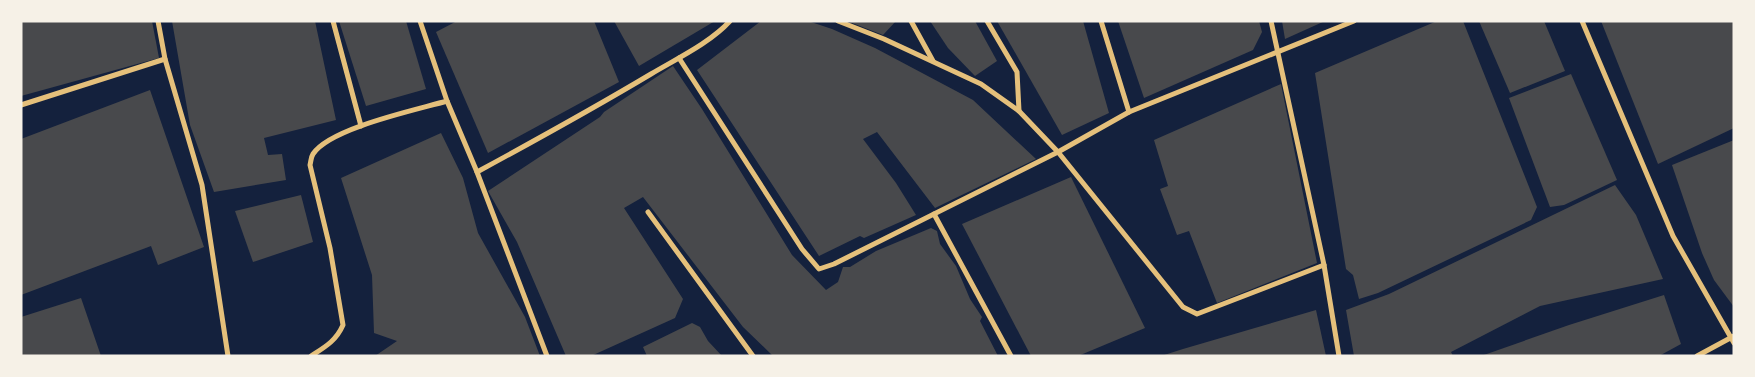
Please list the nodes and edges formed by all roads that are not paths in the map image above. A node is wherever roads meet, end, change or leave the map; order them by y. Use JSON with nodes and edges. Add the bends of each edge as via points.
{"nodes":[{"id":1,"x":158,"y":21,"type":"edge"},
{"id":2,"x":333,"y":21,"type":"edge"},
{"id":3,"x":420,"y":21,"type":"edge"},
{"id":4,"x":730,"y":21,"type":"edge"},
{"id":5,"x":838,"y":21,"type":"edge"},
{"id":6,"x":912,"y":21,"type":"edge"},
{"id":7,"x":987,"y":21,"type":"edge"},
{"id":8,"x":1101,"y":21,"type":"edge"},
{"id":9,"x":1271,"y":21,"type":"edge"},
{"id":10,"x":1354,"y":21,"type":"edge"},
{"id":11,"x":1582,"y":21,"type":"edge"},
{"id":12,"x":1276,"y":53,"type":"junction"},
{"id":13,"x":679,"y":58,"type":"junction"},
{"id":14,"x":165,"y":59,"type":"junction"},
{"id":15,"x":934,"y":62,"type":"junction"},
{"id":16,"x":447,"y":101,"type":"junction"},
{"id":17,"x":21,"y":105,"type":"edge"},
{"id":18,"x":1019,"y":111,"type":"junction"},
{"id":19,"x":1129,"y":112,"type":"junction"},
{"id":20,"x":361,"y":126,"type":"junction"},
{"id":21,"x":1058,"y":152,"type":"junction"},
{"id":22,"x":477,"y":172,"type":"junction"},
{"id":23,"x":648,"y":212,"type":"dead end"},
{"id":24,"x":934,"y":214,"type":"junction"},
{"id":25,"x":1324,"y":265,"type":"junction"},
{"id":26,"x":1733,"y":339,"type":"edge"},
{"id":27,"x":228,"y":356,"type":"edge"},
{"id":28,"x":311,"y":356,"type":"edge"},
{"id":29,"x":547,"y":356,"type":"edge"},
{"id":30,"x":753,"y":356,"type":"edge"},
{"id":31,"x":1011,"y":356,"type":"edge"},
{"id":32,"x":1339,"y":356,"type":"edge"},
{"id":33,"x":1697,"y":356,"type":"edge"}],
"edges":[{"from":1,"to":14,"type":"street"},
{"from":2,"to":20,"type":"street"},
{"from":3,"to":16,"type":"street"},
{"from":4,"to":13,"type":"street"},
{"from":5,"to":15,"type":"street"},
{"from":6,"to":15,"type":"street"},
{"from":7,"to":18,"type":"street","via":[[1017,72]]},
{"from":8,"to":19,"type":"street"},
{"from":9,"to":12,"type":"street"},
{"from":10,"to":12,"type":"street"},
{"from":11,"to":26,"type":"street","via":[[1673,236]]},
{"from":12,"to":19,"type":"street"},
{"from":12,"to":25,"type":"street"},
{"from":13,"to":22,"type":"street","via":[[576,119]]},
{"from":13,"to":24,"type":"street","via":[[802,249],[819,269]]},
{"from":14,"to":17,"type":"street"},
{"from":14,"to":27,"type":"street","via":[[202,185]]},
{"from":15,"to":18,"type":"street","via":[[981,84]]},
{"from":16,"to":20,"type":"street"},
{"from":16,"to":22,"type":"street"},
{"from":18,"to":21,"type":"street"},
{"from":19,"to":21,"type":"street"},
{"from":20,"to":28,"type":"street","via":[[333,138],[312,155],[310,165],[330,248],[343,325],[332,343]]},
{"from":21,"to":24,"type":"street"},
{"from":21,"to":25,"type":"street","via":[[1183,307],[1197,314]]},
{"from":22,"to":29,"type":"street"},
{"from":23,"to":30,"type":"street"},
{"from":24,"to":31,"type":"street"},
{"from":25,"to":32,"type":"street"},
{"from":26,"to":33,"type":"street"}]}
